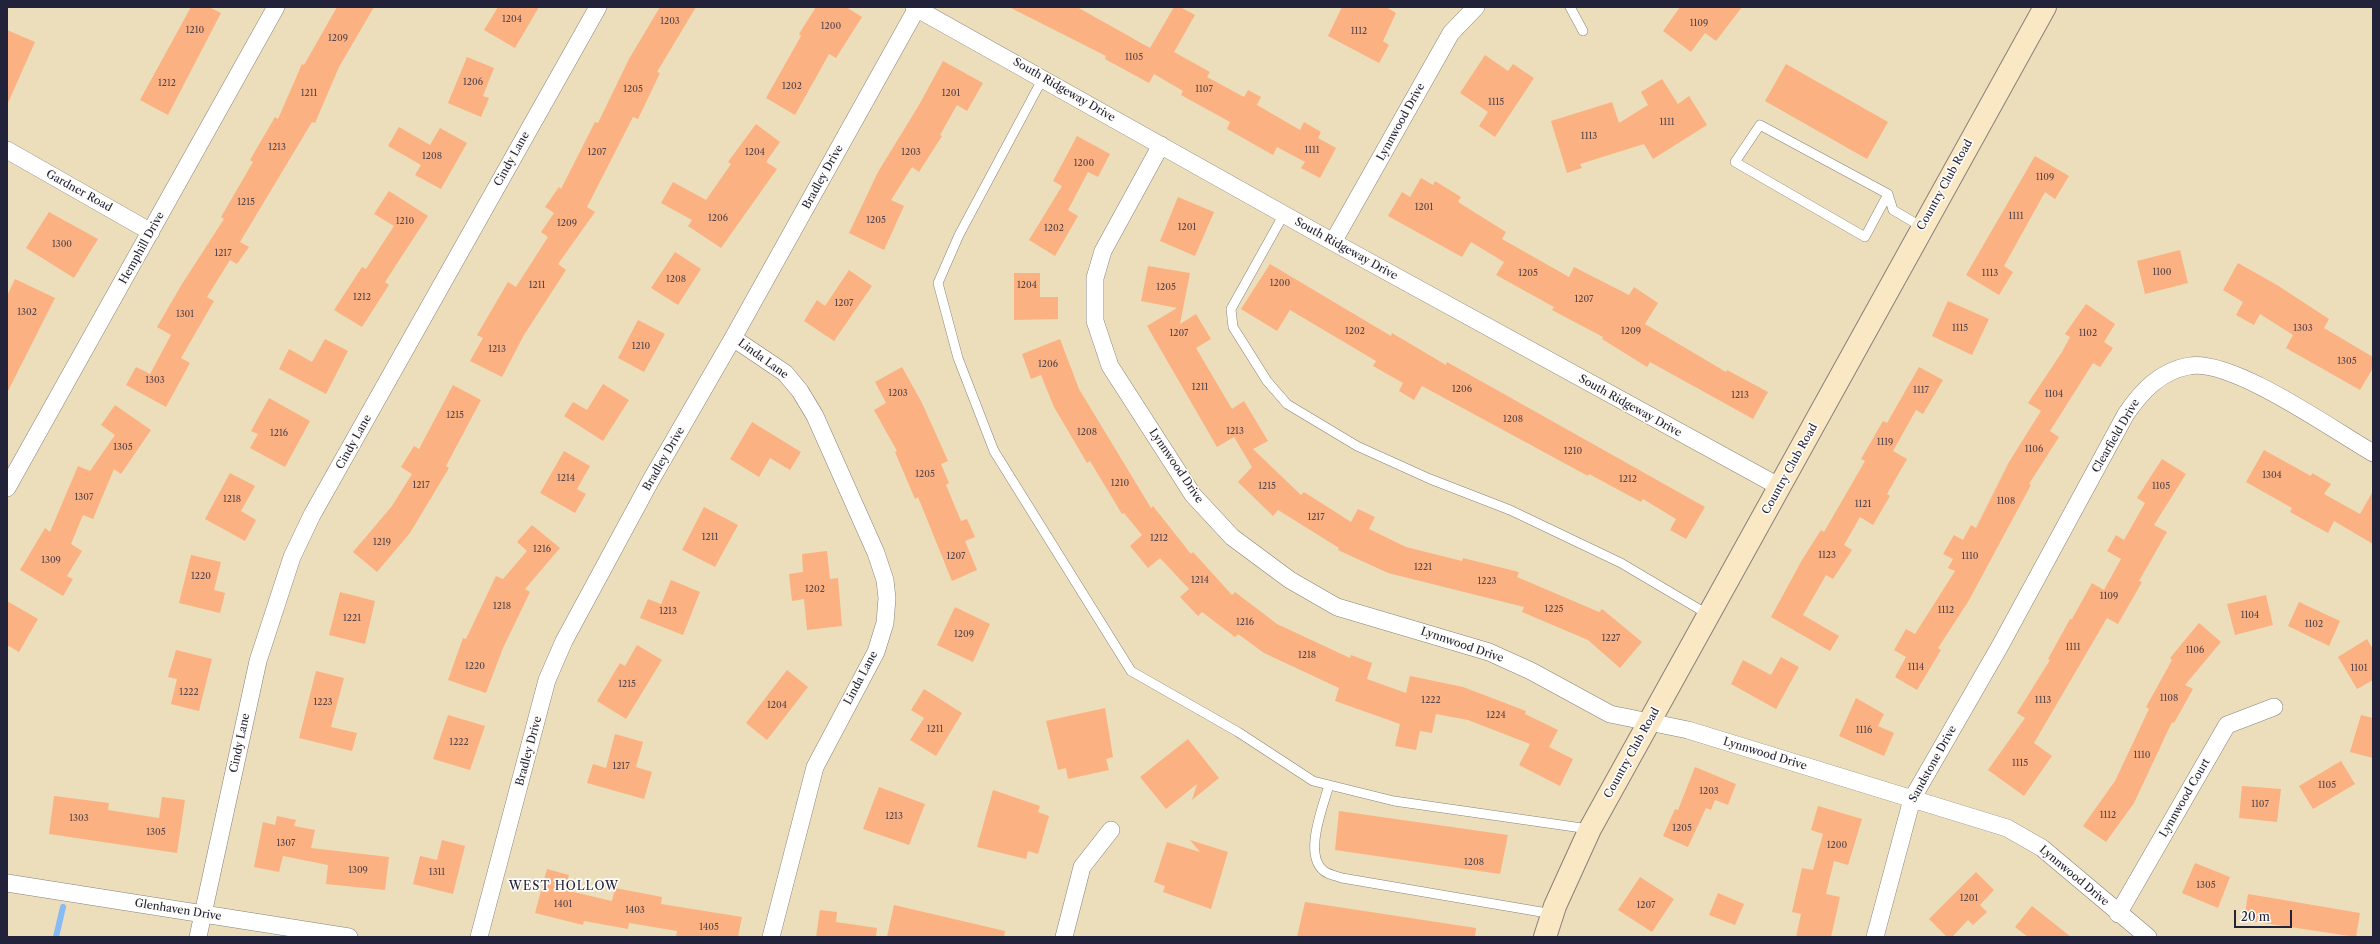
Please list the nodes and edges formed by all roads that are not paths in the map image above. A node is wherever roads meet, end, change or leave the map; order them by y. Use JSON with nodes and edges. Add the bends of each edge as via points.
{"nodes":[{"id":1,"x":276,"y":7,"type":"edge"},
{"id":2,"x":598,"y":7,"type":"edge"},
{"id":3,"x":1476,"y":7,"type":"edge"},
{"id":4,"x":1570,"y":7,"type":"edge"},
{"id":5,"x":2045,"y":7,"type":"edge"},
{"id":6,"x":916,"y":8,"type":"edge"},
{"id":7,"x":1583,"y":31,"type":"dead end"},
{"id":8,"x":1043,"y":78,"type":"junction"},
{"id":9,"x":1161,"y":145,"type":"junction"},
{"id":10,"x":7,"y":150,"type":"edge"},
{"id":11,"x":1888,"y":194,"type":"junction"},
{"id":12,"x":1284,"y":214,"type":"junction"},
{"id":13,"x":1922,"y":226,"type":"junction"},
{"id":14,"x":151,"y":232,"type":"junction"},
{"id":15,"x":1333,"y":242,"type":"junction"},
{"id":16,"x":733,"y":338,"type":"junction"},
{"id":17,"x":2373,"y":453,"type":"edge"},
{"id":18,"x":1780,"y":487,"type":"junction"},
{"id":19,"x":7,"y":488,"type":"edge"},
{"id":20,"x":1709,"y":615,"type":"junction"},
{"id":21,"x":2000,"y":646,"type":"joint"},
{"id":22,"x":2274,"y":707,"type":"dead end"},
{"id":23,"x":1650,"y":722,"type":"junction"},
{"id":24,"x":1329,"y":785,"type":"junction"},
{"id":25,"x":1912,"y":799,"type":"junction"},
{"id":26,"x":1590,"y":829,"type":"junction"},
{"id":27,"x":1111,"y":830,"type":"dead end"},
{"id":28,"x":7,"y":884,"type":"edge"},
{"id":29,"x":203,"y":914,"type":"junction"},
{"id":30,"x":1553,"y":914,"type":"junction"},
{"id":31,"x":2118,"y":914,"type":"junction"},
{"id":32,"x":198,"y":937,"type":"edge"},
{"id":33,"x":349,"y":937,"type":"edge"},
{"id":34,"x":479,"y":937,"type":"edge"},
{"id":35,"x":771,"y":937,"type":"edge"},
{"id":36,"x":1064,"y":937,"type":"edge"},
{"id":37,"x":1545,"y":937,"type":"edge"},
{"id":38,"x":1875,"y":937,"type":"edge"},
{"id":39,"x":2148,"y":937,"type":"edge"}],
"edges":[{"from":1,"to":14,"type":"street","name":"Hemphill Drive"},
{"from":2,"to":29,"type":"street","name":"Cindy Lane","via":[[312,516],[292,557],[258,661]]},
{"from":3,"to":15,"type":"street","name":"Lynnwood Drive","via":[[1451,34]]},
{"from":4,"to":7,"type":"lane"},
{"from":5,"to":13,"type":"main road","name":"Country Club Road"},
{"from":6,"to":8,"type":"street","name":"South Ridgeway Drive"},
{"from":6,"to":16,"type":"street","name":"Bradley Drive"},
{"from":8,"to":9,"type":"street","name":"South Ridgeway Drive"},
{"from":8,"to":24,"type":"lane","via":[[959,235],[938,283],[958,358],[994,450],[1131,671],[1238,732],[1313,781]]},
{"from":9,"to":12,"type":"street","name":"South Ridgeway Drive"},
{"from":9,"to":23,"type":"street","name":"Lynnwood Drive","via":[[1103,251],[1095,278],[1095,321],[1110,366],[1193,495],[1232,537],[1290,580],[1337,607],[1489,652],[1531,671],[1610,714]]},
{"from":10,"to":14,"type":"street","name":"Gardner Road"},
{"from":11,"to":11,"type":"lane","via":[[1760,125],[1735,162],[1866,237]]},
{"from":11,"to":13,"type":"lane","via":[[1893,210]]},
{"from":12,"to":15,"type":"street","name":"South Ridgeway Drive"},
{"from":12,"to":20,"type":"lane","via":[[1231,309],[1233,326],[1267,381],[1287,404],[1357,446],[1430,479],[1510,510],[1620,562]]},
{"from":13,"to":18,"type":"main road","name":"Country Club Road"},
{"from":14,"to":19,"type":"street","name":"Hemphill Drive"},
{"from":15,"to":18,"type":"street","name":"South Ridgeway Drive"},
{"from":16,"to":34,"type":"street","name":"Bradley Drive","via":[[652,480],[555,660],[547,680]]},
{"from":16,"to":35,"type":"street","name":"Linda Lane","via":[[785,373],[800,391],[815,416],[876,553],[885,580],[887,598],[885,623],[876,652],[815,767]]},
{"from":17,"to":21,"type":"street","name":"Clearfield Drive","via":[[2270,392],[2224,371],[2212,367],[2189,366],[2158,378],[2139,395],[2126,414]]},
{"from":18,"to":20,"type":"main road","name":"Country Club Road"},
{"from":20,"to":23,"type":"main road","name":"Country Club Road"},
{"from":21,"to":25,"type":"street","name":"Sandstone Drive"},
{"from":22,"to":31,"type":"street","name":"Lynnwood Court","via":[[2227,725]]},
{"from":23,"to":25,"type":"street","name":"Lynnwood Drive","via":[[1688,730]]},
{"from":23,"to":26,"type":"main road","name":"Country Club Road"},
{"from":24,"to":26,"type":"lane","via":[[1394,801]]},
{"from":24,"to":30,"type":"lane","via":[[1315,839],[1314,856],[1324,871],[1342,878]]},
{"from":25,"to":31,"type":"street","name":"Lynnwood Drive","via":[[2007,828],[2042,848]]},
{"from":25,"to":38,"type":"street","name":"Sandstone Drive"},
{"from":26,"to":30,"type":"main road","name":"Country Club Road"},
{"from":27,"to":36,"type":"street","via":[[1082,867]]},
{"from":28,"to":29,"type":"street","name":"Glenhaven Drive"},
{"from":29,"to":32,"type":"street","name":"Cindy Lane"},
{"from":29,"to":33,"type":"street","name":"Glenhaven Drive"},
{"from":30,"to":37,"type":"main road","name":"Country Club Road"},
{"from":31,"to":39,"type":"street","name":"Lynnwood Drive"}]}
